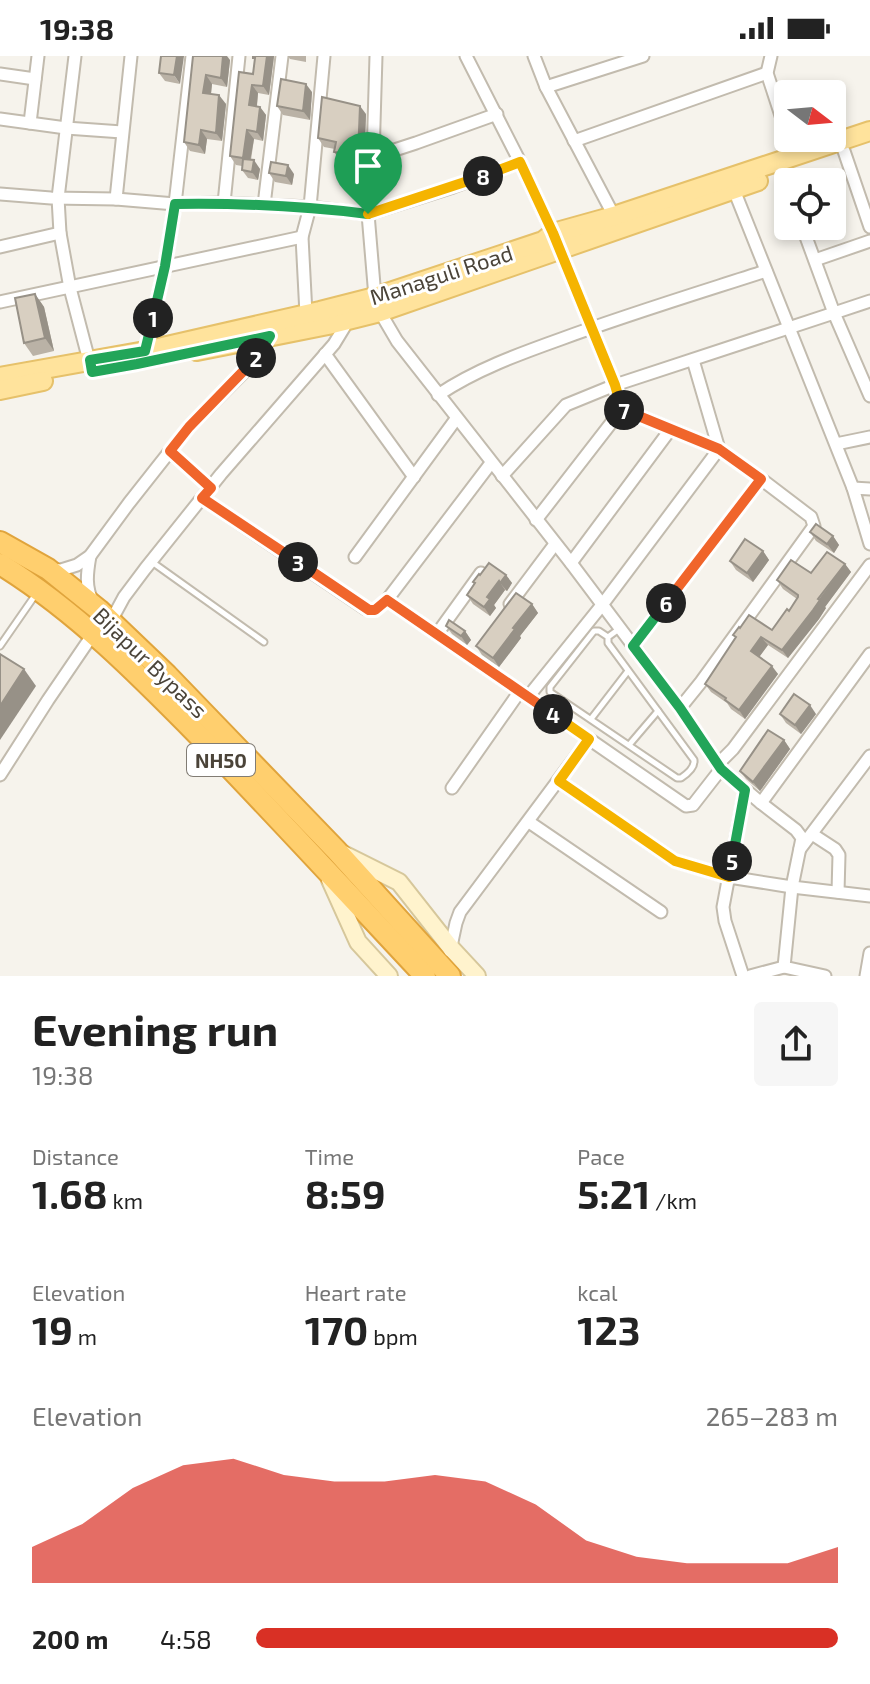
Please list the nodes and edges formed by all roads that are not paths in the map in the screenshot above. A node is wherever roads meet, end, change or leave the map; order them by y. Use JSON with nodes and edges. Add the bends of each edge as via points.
{"nodes":[{"id":1,"x":38,"y":56,"type":"edge"},
{"id":2,"x":75,"y":56,"type":"edge"},
{"id":3,"x":131,"y":56,"type":"edge"},
{"id":4,"x":192,"y":56,"type":"edge"},
{"id":5,"x":239,"y":56,"type":"edge"},
{"id":6,"x":282,"y":56,"type":"edge"},
{"id":7,"x":324,"y":56,"type":"edge"},
{"id":8,"x":376,"y":56,"type":"edge"},
{"id":9,"x":466,"y":56,"type":"edge"},
{"id":10,"x":534,"y":56,"type":"edge"},
{"id":11,"x":643,"y":56,"type":"edge"},
{"id":12,"x":771,"y":56,"type":"edge"},
{"id":13,"x":767,"y":73,"type":"junction"},
{"id":14,"x":0,"y":74,"type":"edge"},
{"id":15,"x":35,"y":79,"type":"junction"},
{"id":16,"x":546,"y":87,"type":"junction"},
{"id":17,"x":774,"y":95,"type":"edge"},
{"id":18,"x":497,"y":114,"type":"junction"},
{"id":19,"x":0,"y":119,"type":"edge"},
{"id":20,"x":30,"y":123,"type":"junction"},
{"id":21,"x":66,"y":128,"type":"junction"},
{"id":22,"x":870,"y":131,"type":"edge"},
{"id":23,"x":122,"y":132,"type":"junction"},
{"id":24,"x":846,"y":135,"type":"edge"},
{"id":25,"x":574,"y":141,"type":"junction"},
{"id":26,"x":870,"y":143,"type":"edge"},
{"id":27,"x":846,"y":150,"type":"edge"},
{"id":28,"x":774,"y":151,"type":"edge"},
{"id":29,"x":842,"y":152,"type":"edge"},
{"id":30,"x":844,"y":152,"type":"edge"},
{"id":31,"x":373,"y":157,"type":"junction"},
{"id":32,"x":520,"y":162,"type":"junction"},
{"id":33,"x":809,"y":168,"type":"edge"},
{"id":34,"x":774,"y":182,"type":"edge"},
{"id":35,"x":734,"y":190,"type":"junction"},
{"id":36,"x":0,"y":194,"type":"edge"},
{"id":37,"x":58,"y":198,"type":"junction"},
{"id":38,"x":116,"y":199,"type":"junction"},
{"id":39,"x":224,"y":203,"type":"junction"},
{"id":40,"x":175,"y":204,"type":"junction"},
{"id":41,"x":264,"y":205,"type":"junction"},
{"id":42,"x":310,"y":207,"type":"junction"},
{"id":43,"x":368,"y":214,"type":"junction"},
{"id":44,"x":614,"y":216,"type":"junction"},
{"id":45,"x":870,"y":227,"type":"edge"},
{"id":46,"x":60,"y":233,"type":"junction"},
{"id":47,"x":302,"y":237,"type":"junction"},
{"id":48,"x":807,"y":240,"type":"edge"},
{"id":49,"x":556,"y":241,"type":"junction"},
{"id":50,"x":870,"y":241,"type":"edge"},
{"id":51,"x":0,"y":247,"type":"edge"},
{"id":52,"x":815,"y":260,"type":"junction"},
{"id":53,"x":165,"y":266,"type":"junction"},
{"id":54,"x":766,"y":271,"type":"junction"},
{"id":55,"x":70,"y":288,"type":"junction"},
{"id":56,"x":870,"y":301,"type":"edge"},
{"id":57,"x":0,"y":302,"type":"edge"},
{"id":58,"x":378,"y":305,"type":"junction"},
{"id":59,"x":834,"y":313,"type":"junction"},
{"id":60,"x":306,"y":314,"type":"junction"},
{"id":61,"x":348,"y":320,"type":"junction"},
{"id":62,"x":591,"y":328,"type":"junction"},
{"id":63,"x":789,"y":328,"type":"junction"},
{"id":64,"x":270,"y":336,"type":"junction"},
{"id":65,"x":145,"y":351,"type":"junction"},
{"id":66,"x":325,"y":354,"type":"junction"},
{"id":67,"x":693,"y":360,"type":"junction"},
{"id":68,"x":91,"y":366,"type":"junction"},
{"id":69,"x":0,"y":377,"type":"edge"},
{"id":70,"x":615,"y":385,"type":"junction"},
{"id":71,"x":0,"y":390,"type":"edge"},
{"id":72,"x":438,"y":395,"type":"junction"},
{"id":73,"x":870,"y":396,"type":"edge"},
{"id":74,"x":622,"y":409,"type":"junction"},
{"id":75,"x":456,"y":419,"type":"junction"},
{"id":76,"x":670,"y":430,"type":"junction"},
{"id":77,"x":870,"y":437,"type":"edge"},
{"id":78,"x":836,"y":444,"type":"junction"},
{"id":79,"x":719,"y":449,"type":"junction"},
{"id":80,"x":170,"y":451,"type":"junction"},
{"id":81,"x":491,"y":463,"type":"junction"},
{"id":82,"x":502,"y":476,"type":"junction"},
{"id":83,"x":414,"y":477,"type":"junction"},
{"id":84,"x":761,"y":479,"type":"junction"},
{"id":85,"x":211,"y":488,"type":"junction"},
{"id":86,"x":853,"y":488,"type":"junction"},
{"id":87,"x":870,"y":489,"type":"edge"},
{"id":88,"x":202,"y":498,"type":"junction"},
{"id":89,"x":536,"y":520,"type":"junction"},
{"id":90,"x":0,"y":542,"type":"edge"},
{"id":91,"x":555,"y":544,"type":"junction"},
{"id":92,"x":870,"y":544,"type":"edge"},
{"id":93,"x":90,"y":556,"type":"junction"},
{"id":94,"x":355,"y":557,"type":"dead end"},
{"id":95,"x":152,"y":562,"type":"junction"},
{"id":96,"x":571,"y":563,"type":"junction"},
{"id":97,"x":0,"y":564,"type":"edge"},
{"id":98,"x":870,"y":565,"type":"edge"},
{"id":99,"x":48,"y":569,"type":"junction"},
{"id":100,"x":481,"y":573,"type":"edge"},
{"id":101,"x":39,"y":590,"type":"junction"},
{"id":102,"x":387,"y":600,"type":"junction"},
{"id":103,"x":602,"y":605,"type":"junction"},
{"id":104,"x":105,"y":616,"type":"junction"},
{"id":105,"x":498,"y":619,"type":"edge"},
{"id":106,"x":619,"y":628,"type":"junction"},
{"id":107,"x":93,"y":634,"type":"junction"},
{"id":108,"x":437,"y":634,"type":"junction"},
{"id":109,"x":608,"y":637,"type":"junction"},
{"id":110,"x":264,"y":642,"type":"dead end"},
{"id":111,"x":479,"y":644,"type":"edge"},
{"id":112,"x":0,"y":646,"type":"edge"},
{"id":113,"x":633,"y":646,"type":"junction"},
{"id":114,"x":870,"y":654,"type":"edge"},
{"id":115,"x":469,"y":657,"type":"junction"},
{"id":116,"x":628,"y":671,"type":"junction"},
{"id":117,"x":524,"y":694,"type":"junction"},
{"id":118,"x":680,"y":708,"type":"junction"},
{"id":119,"x":658,"y":711,"type":"junction"},
{"id":120,"x":591,"y":719,"type":"junction"},
{"id":121,"x":589,"y":739,"type":"junction"},
{"id":122,"x":629,"y":745,"type":"junction"},
{"id":123,"x":870,"y":756,"type":"edge"},
{"id":124,"x":720,"y":766,"type":"junction"},
{"id":125,"x":0,"y":775,"type":"edge"},
{"id":126,"x":559,"y":781,"type":"junction"},
{"id":127,"x":452,"y":788,"type":"dead end"},
{"id":128,"x":745,"y":790,"type":"junction"},
{"id":129,"x":761,"y":803,"type":"junction"},
{"id":130,"x":529,"y":822,"type":"junction"},
{"id":131,"x":812,"y":834,"type":"junction"},
{"id":132,"x":336,"y":850,"type":"junction"},
{"id":133,"x":800,"y":850,"type":"junction"},
{"id":134,"x":326,"y":870,"type":"junction"},
{"id":135,"x":729,"y":877,"type":"junction"},
{"id":136,"x":792,"y":887,"type":"junction"},
{"id":137,"x":838,"y":892,"type":"junction"},
{"id":138,"x":870,"y":896,"type":"edge"},
{"id":139,"x":661,"y":912,"type":"dead end"},
{"id":140,"x":451,"y":948,"type":"junction"},
{"id":141,"x":870,"y":953,"type":"edge"},
{"id":142,"x":784,"y":967,"type":"junction"},
{"id":143,"x":448,"y":974,"type":"edge"},
{"id":144,"x":389,"y":976,"type":"edge"},
{"id":145,"x":425,"y":976,"type":"edge"},
{"id":146,"x":477,"y":976,"type":"edge"},
{"id":147,"x":743,"y":976,"type":"edge"},
{"id":148,"x":750,"y":976,"type":"edge"},
{"id":149,"x":825,"y":976,"type":"edge"},
{"id":150,"x":866,"y":976,"type":"edge"}],
"edges":[{"from":1,"to":15,"type":"street"},
{"from":2,"to":21,"type":"street"},
{"from":3,"to":23,"type":"street"},
{"from":4,"to":40,"type":"street"},
{"from":5,"to":39,"type":"street"},
{"from":6,"to":41,"type":"street"},
{"from":7,"to":42,"type":"street"},
{"from":8,"to":31,"type":"street"},
{"from":9,"to":18,"type":"street"},
{"from":10,"to":16,"type":"street"},
{"from":11,"to":16,"type":"street"},
{"from":12,"to":13,"type":"street"},
{"from":13,"to":17,"type":"street"},
{"from":13,"to":25,"type":"street"},
{"from":14,"to":15,"type":"street"},
{"from":15,"to":20,"type":"street"},
{"from":16,"to":25,"type":"street"},
{"from":18,"to":31,"type":"street"},
{"from":18,"to":32,"type":"street"},
{"from":19,"to":20,"type":"street"},
{"from":20,"to":21,"type":"street"},
{"from":21,"to":23,"type":"street"},
{"from":21,"to":37,"type":"street"},
{"from":22,"to":24,"type":"main road","name":"Managuli Road"},
{"from":23,"to":38,"type":"street"},
{"from":25,"to":44,"type":"street"},
{"from":26,"to":27,"type":"main road","name":"Managuli Road"},
{"from":28,"to":44,"type":"main road","name":"Managuli Road"},
{"from":29,"to":33,"type":"main road","name":"Managuli Road"},
{"from":30,"to":45,"type":"street"},
{"from":31,"to":43,"type":"street"},
{"from":32,"to":43,"type":"street"},
{"from":32,"to":49,"type":"street"},
{"from":34,"to":35,"type":"main road","name":"Managuli Road"},
{"from":35,"to":49,"type":"main road","name":"Managuli Road"},
{"from":35,"to":54,"type":"street"},
{"from":36,"to":37,"type":"street"},
{"from":37,"to":38,"type":"street"},
{"from":37,"to":46,"type":"street"},
{"from":38,"to":40,"type":"street"},
{"from":39,"to":40,"type":"street"},
{"from":39,"to":41,"type":"street"},
{"from":40,"to":53,"type":"street"},
{"from":41,"to":42,"type":"street"},
{"from":42,"to":43,"type":"street"},
{"from":42,"to":47,"type":"street"},
{"from":43,"to":58,"type":"street"},
{"from":44,"to":49,"type":"main road","name":"Managuli Road"},
{"from":46,"to":51,"type":"street"},
{"from":46,"to":55,"type":"street"},
{"from":47,"to":53,"type":"street"},
{"from":47,"to":60,"type":"street"},
{"from":48,"to":52,"type":"street"},
{"from":49,"to":58,"type":"main road","name":"Managuli Road"},
{"from":49,"to":62,"type":"street"},
{"from":50,"to":52,"type":"street"},
{"from":52,"to":59,"type":"street"},
{"from":53,"to":55,"type":"street"},
{"from":53,"to":65,"type":"street"},
{"from":54,"to":62,"type":"street"},
{"from":54,"to":63,"type":"street"},
{"from":55,"to":57,"type":"street"},
{"from":55,"to":68,"type":"street"},
{"from":56,"to":59,"type":"street"},
{"from":58,"to":60,"type":"main road","name":"Managuli Road"},
{"from":58,"to":61,"type":"main road","name":"Managuli Road"},
{"from":58,"to":72,"type":"street","via":[[397,341]]},
{"from":59,"to":63,"type":"street"},
{"from":59,"to":73,"type":"street"},
{"from":60,"to":65,"type":"main road","name":"Managuli Road"},
{"from":61,"to":64,"type":"main road","name":"Managuli Road"},
{"from":61,"to":66,"type":"street"},
{"from":62,"to":70,"type":"street"},
{"from":62,"to":72,"type":"street","via":[[521,354]]},
{"from":63,"to":67,"type":"street"},
{"from":63,"to":78,"type":"street"},
{"from":64,"to":68,"type":"main road","name":"Managuli Road","via":[[137,364]]},
{"from":64,"to":80,"type":"street","via":[[253,363]]},
{"from":65,"to":68,"type":"main road","name":"Managuli Road"},
{"from":66,"to":83,"type":"street"},
{"from":66,"to":85,"type":"street"},
{"from":67,"to":70,"type":"street"},
{"from":67,"to":79,"type":"street"},
{"from":68,"to":69,"type":"main road","name":"Managuli Road"},
{"from":68,"to":71,"type":"main road","name":"Managuli Road"},
{"from":70,"to":74,"type":"street"},
{"from":70,"to":82,"type":"street","via":[[566,405]]},
{"from":72,"to":75,"type":"street"},
{"from":74,"to":76,"type":"street"},
{"from":74,"to":89,"type":"street"},
{"from":75,"to":81,"type":"street"},
{"from":75,"to":83,"type":"street"},
{"from":76,"to":79,"type":"street"},
{"from":76,"to":96,"type":"street"},
{"from":77,"to":78,"type":"street"},
{"from":78,"to":86,"type":"street"},
{"from":79,"to":84,"type":"street"},
{"from":79,"to":103,"type":"street"},
{"from":80,"to":85,"type":"street"},
{"from":80,"to":93,"type":"street"},
{"from":81,"to":82,"type":"street"},
{"from":81,"to":102,"type":"street"},
{"from":82,"to":89,"type":"street"},
{"from":83,"to":94,"type":"street"},
{"from":84,"to":113,"type":"street"},
{"from":84,"to":118,"type":"street","via":[[811,517],[814,526]]},
{"from":85,"to":88,"type":"street"},
{"from":86,"to":87,"type":"street"},
{"from":86,"to":92,"type":"street"},
{"from":88,"to":95,"type":"street"},
{"from":88,"to":102,"type":"street","via":[[366,609],[375,610]]},
{"from":89,"to":91,"type":"street"},
{"from":90,"to":99,"type":"highway","name":"Bijapur Bypass","number":"NH50"},
{"from":91,"to":96,"type":"street"},
{"from":91,"to":105,"type":"street"},
{"from":93,"to":99,"type":"street","via":[[61,570]]},
{"from":93,"to":104,"type":"street","via":[[90,598]]},
{"from":95,"to":104,"type":"street"},
{"from":95,"to":110,"type":"lane"},
{"from":96,"to":103,"type":"street"},
{"from":97,"to":101,"type":"highway","name":"Bijapur Bypass","number":"NH50"},
{"from":98,"to":124,"type":"street"},
{"from":99,"to":104,"type":"highway","name":"Bijapur Bypass","number":"NH50"},
{"from":100,"to":108,"type":"street"},
{"from":101,"to":107,"type":"highway","name":"Bijapur Bypass","number":"NH50"},
{"from":101,"to":112,"type":"lane"},
{"from":102,"to":108,"type":"street"},
{"from":103,"to":106,"type":"street"},
{"from":103,"to":117,"type":"street"},
{"from":104,"to":132,"type":"highway","name":"Bijapur Bypass","number":"NH50"},
{"from":106,"to":109,"type":"lane"},
{"from":106,"to":113,"type":"street"},
{"from":107,"to":125,"type":"street"},
{"from":107,"to":134,"type":"highway","name":"Bijapur Bypass","number":"NH50"},
{"from":108,"to":115,"type":"street"},
{"from":109,"to":116,"type":"lane"},
{"from":109,"to":120,"type":"lane","via":[[594,631],[549,689]]},
{"from":111,"to":115,"type":"street"},
{"from":113,"to":118,"type":"street"},
{"from":114,"to":129,"type":"street"},
{"from":115,"to":117,"type":"street"},
{"from":116,"to":119,"type":"lane"},
{"from":116,"to":120,"type":"lane"},
{"from":117,"to":121,"type":"street"},
{"from":117,"to":127,"type":"street"},
{"from":118,"to":124,"type":"street"},
{"from":119,"to":122,"type":"lane"},
{"from":119,"to":122,"type":"lane","via":[[693,759],[692,768],[679,778]]},
{"from":120,"to":122,"type":"lane"},
{"from":121,"to":124,"type":"street","via":[[686,806],[693,805]]},
{"from":121,"to":126,"type":"street"},
{"from":123,"to":131,"type":"street"},
{"from":124,"to":128,"type":"street"},
{"from":126,"to":130,"type":"street"},
{"from":126,"to":135,"type":"street","via":[[675,861]]},
{"from":128,"to":129,"type":"street"},
{"from":128,"to":135,"type":"street"},
{"from":129,"to":133,"type":"street","via":[[796,830],[802,838]]},
{"from":130,"to":139,"type":"street"},
{"from":130,"to":140,"type":"street","via":[[460,912]]},
{"from":131,"to":133,"type":"street"},
{"from":131,"to":137,"type":"street","via":[[839,855]]},
{"from":132,"to":140,"type":"street","via":[[399,882]]},
{"from":132,"to":143,"type":"highway","name":"Bijapur Bypass","number":"NH50"},
{"from":133,"to":136,"type":"street"},
{"from":134,"to":144,"type":"street","via":[[358,942]]},
{"from":134,"to":145,"type":"highway","name":"Bijapur Bypass","number":"NH50"},
{"from":135,"to":136,"type":"street"},
{"from":135,"to":147,"type":"street","via":[[723,915]]},
{"from":136,"to":137,"type":"street"},
{"from":136,"to":142,"type":"street"},
{"from":137,"to":138,"type":"street"},
{"from":140,"to":143,"type":"street"},
{"from":140,"to":146,"type":"street"},
{"from":141,"to":150,"type":"street"},
{"from":142,"to":148,"type":"street"},
{"from":142,"to":149,"type":"street"}]}
